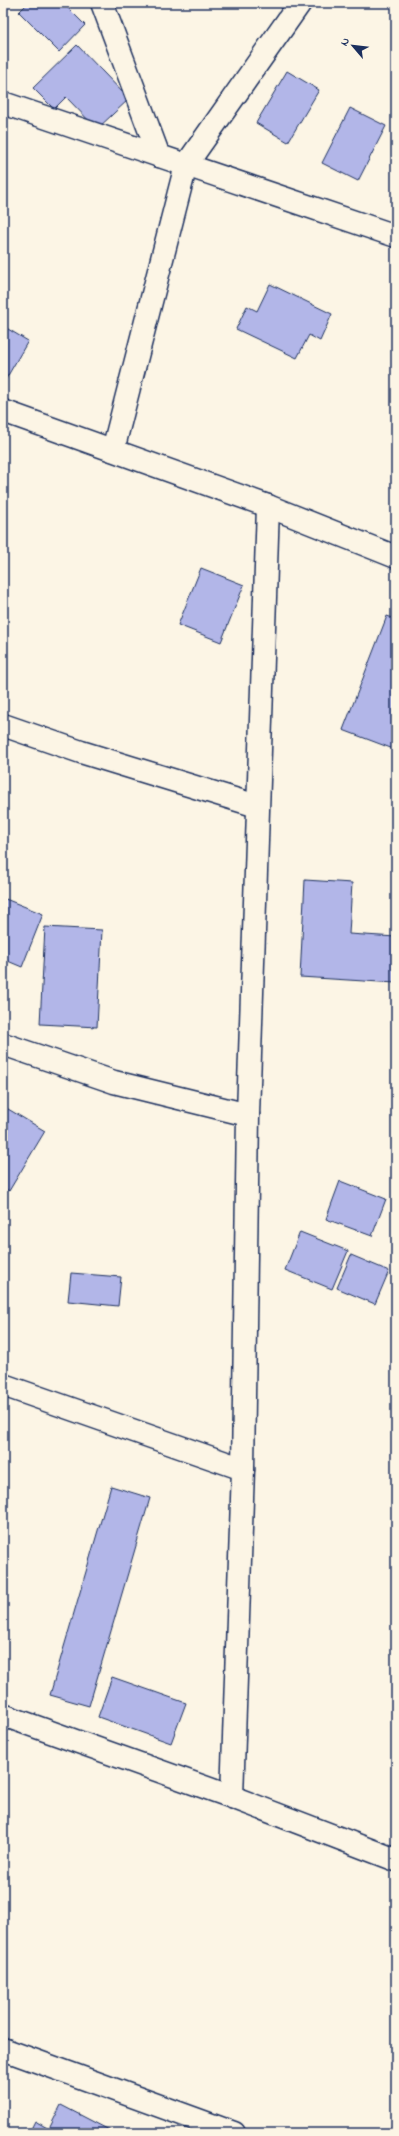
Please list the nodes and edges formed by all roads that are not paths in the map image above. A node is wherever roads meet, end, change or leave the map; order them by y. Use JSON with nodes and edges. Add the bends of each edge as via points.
{"nodes":[{"id":1,"x":102,"y":3,"type":"edge"},
{"id":2,"x":300,"y":3,"type":"edge"},
{"id":3,"x":3,"y":103,"type":"edge"},
{"id":4,"x":159,"y":156,"type":"junction"},
{"id":5,"x":186,"y":165,"type":"junction"},
{"id":6,"x":396,"y":236,"type":"edge"},
{"id":7,"x":3,"y":411,"type":"edge"},
{"id":8,"x":113,"y":450,"type":"junction"},
{"id":9,"x":268,"y":506,"type":"junction"},
{"id":10,"x":396,"y":557,"type":"edge"},
{"id":11,"x":3,"y":725,"type":"edge"},
{"id":12,"x":257,"y":806,"type":"junction"},
{"id":13,"x":3,"y":1044,"type":"edge"},
{"id":14,"x":248,"y":1115,"type":"junction"},
{"id":15,"x":3,"y":1385,"type":"edge"},
{"id":16,"x":243,"y":1470,"type":"junction"},
{"id":17,"x":3,"y":1715,"type":"edge"},
{"id":18,"x":232,"y":1798,"type":"junction"},
{"id":19,"x":396,"y":1860,"type":"edge"},
{"id":20,"x":3,"y":2049,"type":"edge"},
{"id":21,"x":234,"y":2133,"type":"edge"}],
"edges":[{"from":1,"to":4,"type":"street"},
{"from":2,"to":5,"type":"street"},
{"from":3,"to":4,"type":"street"},
{"from":4,"to":5,"type":"street"},
{"from":5,"to":6,"type":"street"},
{"from":5,"to":8,"type":"street"},
{"from":7,"to":8,"type":"street"},
{"from":8,"to":9,"type":"street"},
{"from":9,"to":10,"type":"street"},
{"from":9,"to":12,"type":"street"},
{"from":11,"to":12,"type":"street","via":[[80,752]]},
{"from":12,"to":14,"type":"street"},
{"from":13,"to":14,"type":"street","via":[[114,1082]]},
{"from":14,"to":16,"type":"street"},
{"from":15,"to":16,"type":"street"},
{"from":16,"to":18,"type":"street"},
{"from":17,"to":18,"type":"street"},
{"from":18,"to":19,"type":"street"},
{"from":20,"to":21,"type":"street"}]}
